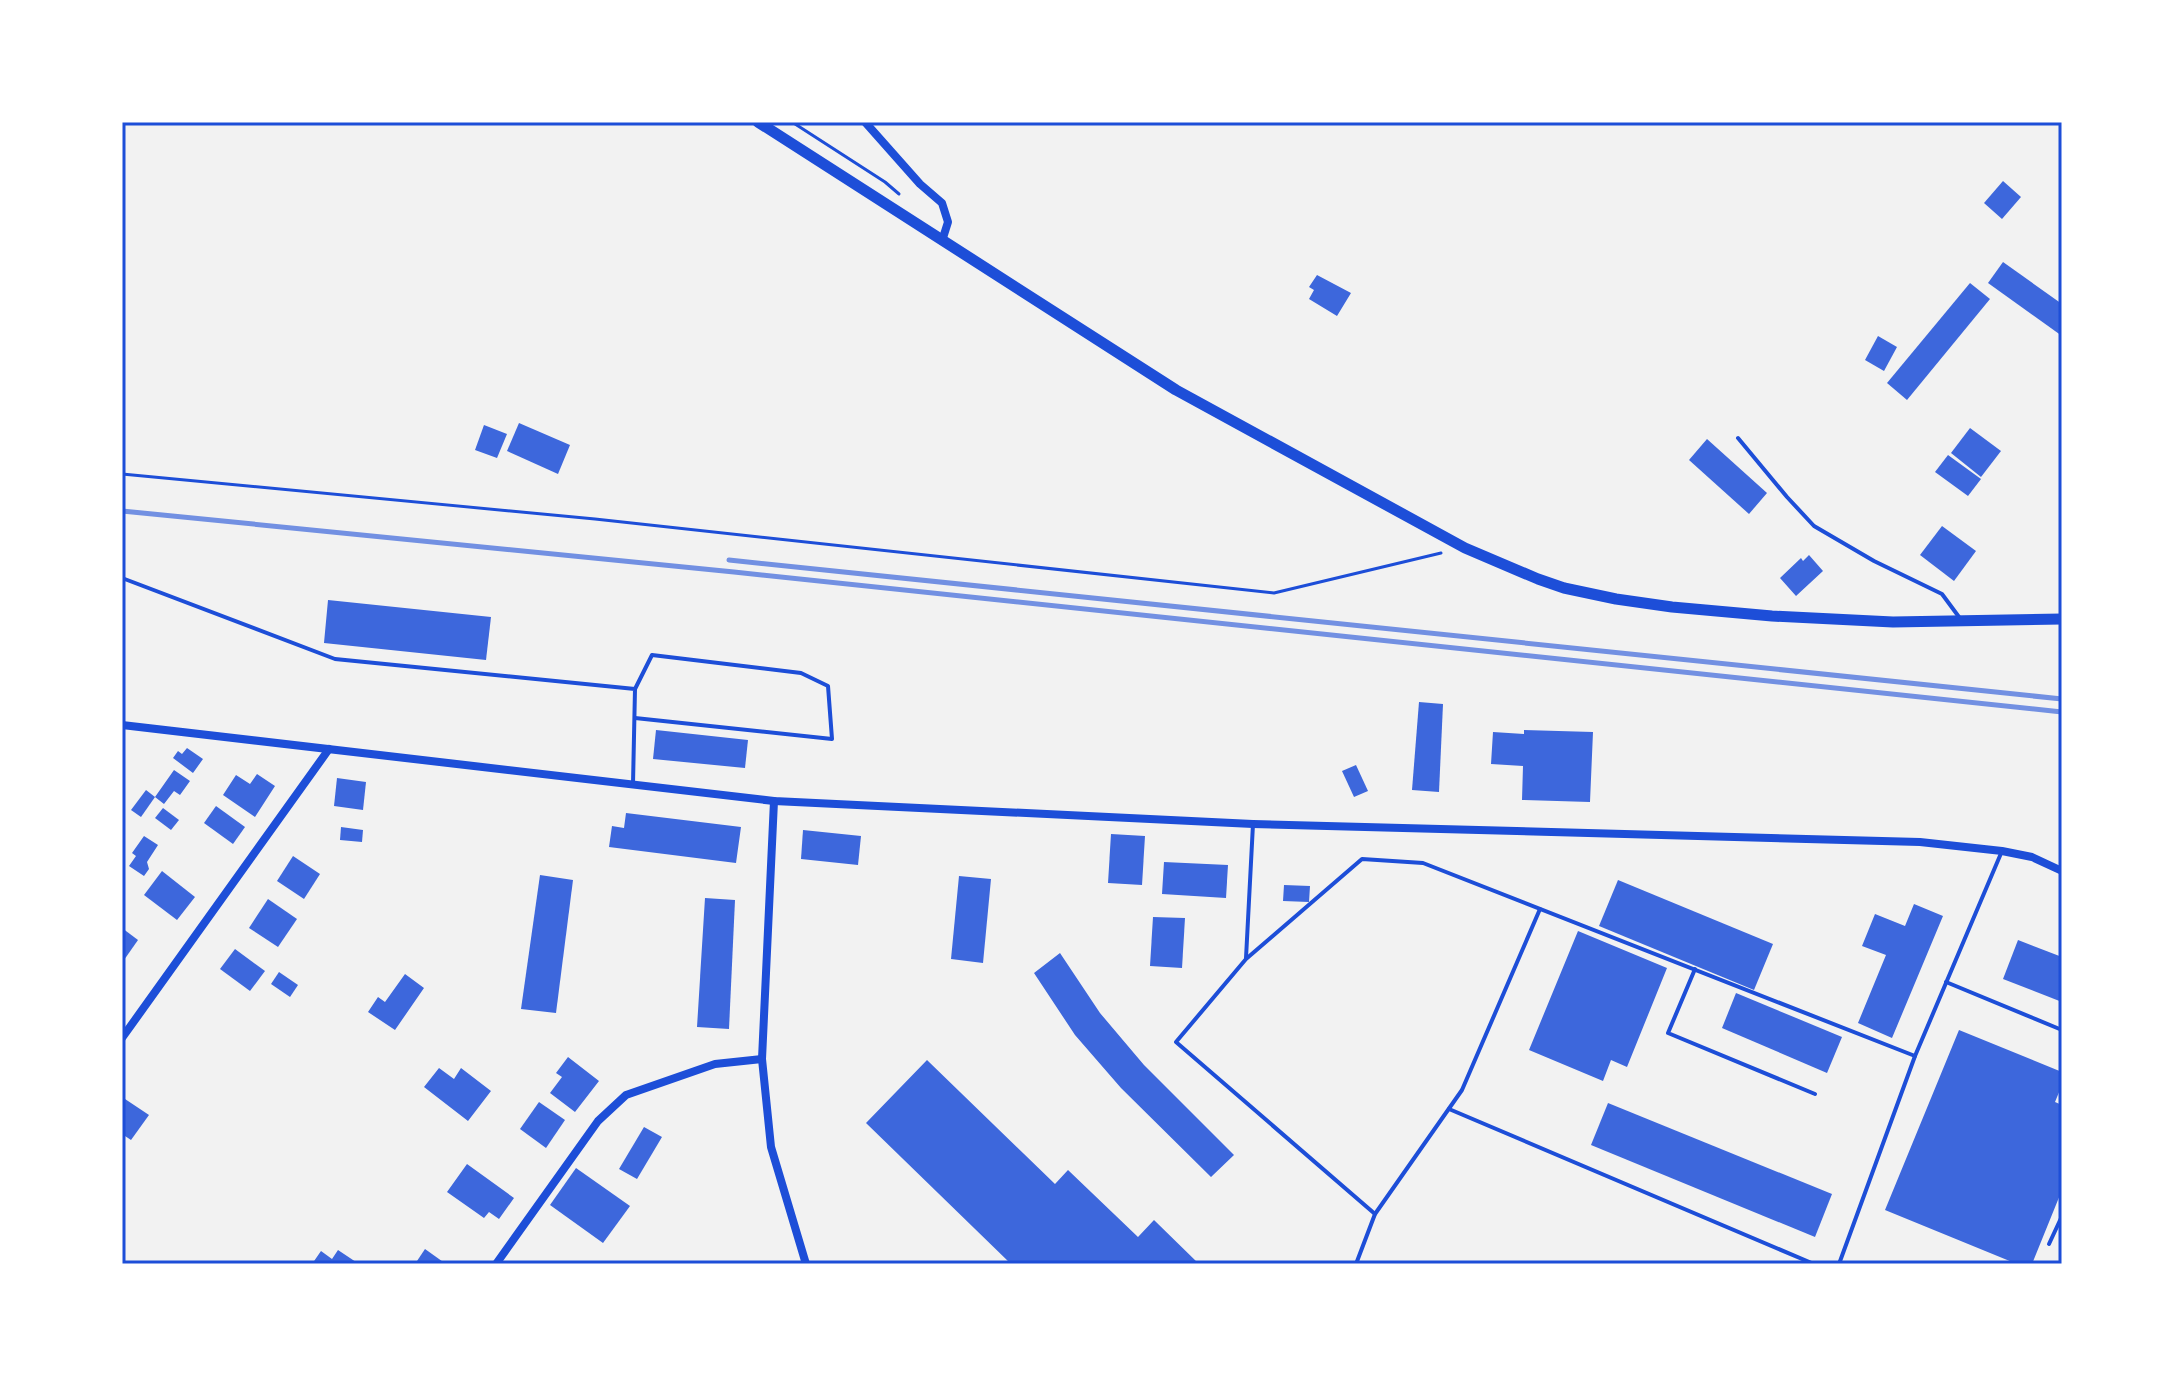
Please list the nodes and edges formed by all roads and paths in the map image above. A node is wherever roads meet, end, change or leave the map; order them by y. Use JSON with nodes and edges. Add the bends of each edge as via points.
{"nodes":[{"id":1,"x":758,"y":122,"type":"edge"},
{"id":2,"x":792,"y":122,"type":"edge"},
{"id":3,"x":865,"y":122,"type":"edge"},
{"id":4,"x":903,"y":197,"type":"dead end"},
{"id":5,"x":942,"y":241,"type":"junction"},
{"id":6,"x":1738,"y":438,"type":"dead end"},
{"id":7,"x":122,"y":474,"type":"edge"},
{"id":8,"x":1465,"y":548,"type":"junction"},
{"id":9,"x":122,"y":578,"type":"edge"},
{"id":10,"x":2062,"y":619,"type":"edge"},
{"id":11,"x":1962,"y":621,"type":"junction"},
{"id":12,"x":635,"y":689,"type":"junction"},
{"id":13,"x":635,"y":718,"type":"junction"},
{"id":14,"x":122,"y":725,"type":"edge"},
{"id":15,"x":329,"y":749,"type":"junction"},
{"id":16,"x":633,"y":784,"type":"junction"},
{"id":17,"x":774,"y":801,"type":"junction"},
{"id":18,"x":1253,"y":824,"type":"junction"},
{"id":19,"x":2002,"y":851,"type":"junction"},
{"id":20,"x":2062,"y":871,"type":"edge"},
{"id":21,"x":1540,"y":908,"type":"junction"},
{"id":22,"x":1246,"y":959,"type":"junction"},
{"id":23,"x":1695,"y":969,"type":"junction"},
{"id":24,"x":1946,"y":982,"type":"junction"},
{"id":25,"x":2062,"y":1030,"type":"edge"},
{"id":26,"x":122,"y":1038,"type":"edge"},
{"id":27,"x":1915,"y":1056,"type":"junction"},
{"id":28,"x":762,"y":1059,"type":"junction"},
{"id":29,"x":1815,"y":1094,"type":"dead end"},
{"id":30,"x":1449,"y":1109,"type":"junction"},
{"id":31,"x":1375,"y":1214,"type":"junction"},
{"id":32,"x":2062,"y":1216,"type":"edge"},
{"id":33,"x":2049,"y":1244,"type":"dead end"},
{"id":34,"x":496,"y":1264,"type":"edge"},
{"id":35,"x":806,"y":1264,"type":"edge"},
{"id":36,"x":1356,"y":1264,"type":"edge"},
{"id":37,"x":1814,"y":1264,"type":"edge"},
{"id":38,"x":1839,"y":1264,"type":"edge"}],
"edges":[{"from":1,"to":5,"type":"street"},
{"from":2,"to":4,"type":"path"},
{"from":3,"to":5,"type":"street","via":[[942,203],[948,222]]},
{"from":5,"to":8,"type":"street","via":[[1176,390]]},
{"from":6,"to":11,"type":"lane","via":[[1814,526],[1942,594]]},
{"from":7,"to":8,"type":"path","via":[[1274,593]]},
{"from":8,"to":11,"type":"street","via":[[1564,588],[1616,599],[1833,620]]},
{"from":9,"to":12,"type":"lane","via":[[335,659]]},
{"from":10,"to":11,"type":"street"},
{"from":12,"to":13,"type":"lane"},
{"from":12,"to":13,"type":"lane","via":[[652,655],[801,673],[828,686],[832,739]]},
{"from":13,"to":16,"type":"lane"},
{"from":14,"to":15,"type":"street"},
{"from":15,"to":16,"type":"street"},
{"from":15,"to":26,"type":"street"},
{"from":16,"to":17,"type":"street"},
{"from":17,"to":18,"type":"street"},
{"from":17,"to":28,"type":"street"},
{"from":18,"to":19,"type":"street","via":[[1920,842]]},
{"from":18,"to":22,"type":"lane"},
{"from":19,"to":20,"type":"street"},
{"from":19,"to":24,"type":"lane"},
{"from":21,"to":22,"type":"lane","via":[[1423,863],[1362,859]]},
{"from":21,"to":23,"type":"lane"},
{"from":21,"to":30,"type":"lane","via":[[1462,1090]]},
{"from":22,"to":31,"type":"lane","via":[[1176,1042]]},
{"from":23,"to":27,"type":"lane"},
{"from":23,"to":29,"type":"lane","via":[[1668,1033]]},
{"from":24,"to":25,"type":"lane"},
{"from":24,"to":27,"type":"lane"},
{"from":27,"to":38,"type":"lane"},
{"from":28,"to":34,"type":"street","via":[[715,1064],[626,1095],[598,1121]]},
{"from":28,"to":35,"type":"street","via":[[771,1147]]},
{"from":30,"to":31,"type":"lane"},
{"from":30,"to":37,"type":"lane"},
{"from":31,"to":36,"type":"lane"},
{"from":32,"to":33,"type":"lane"}]}
